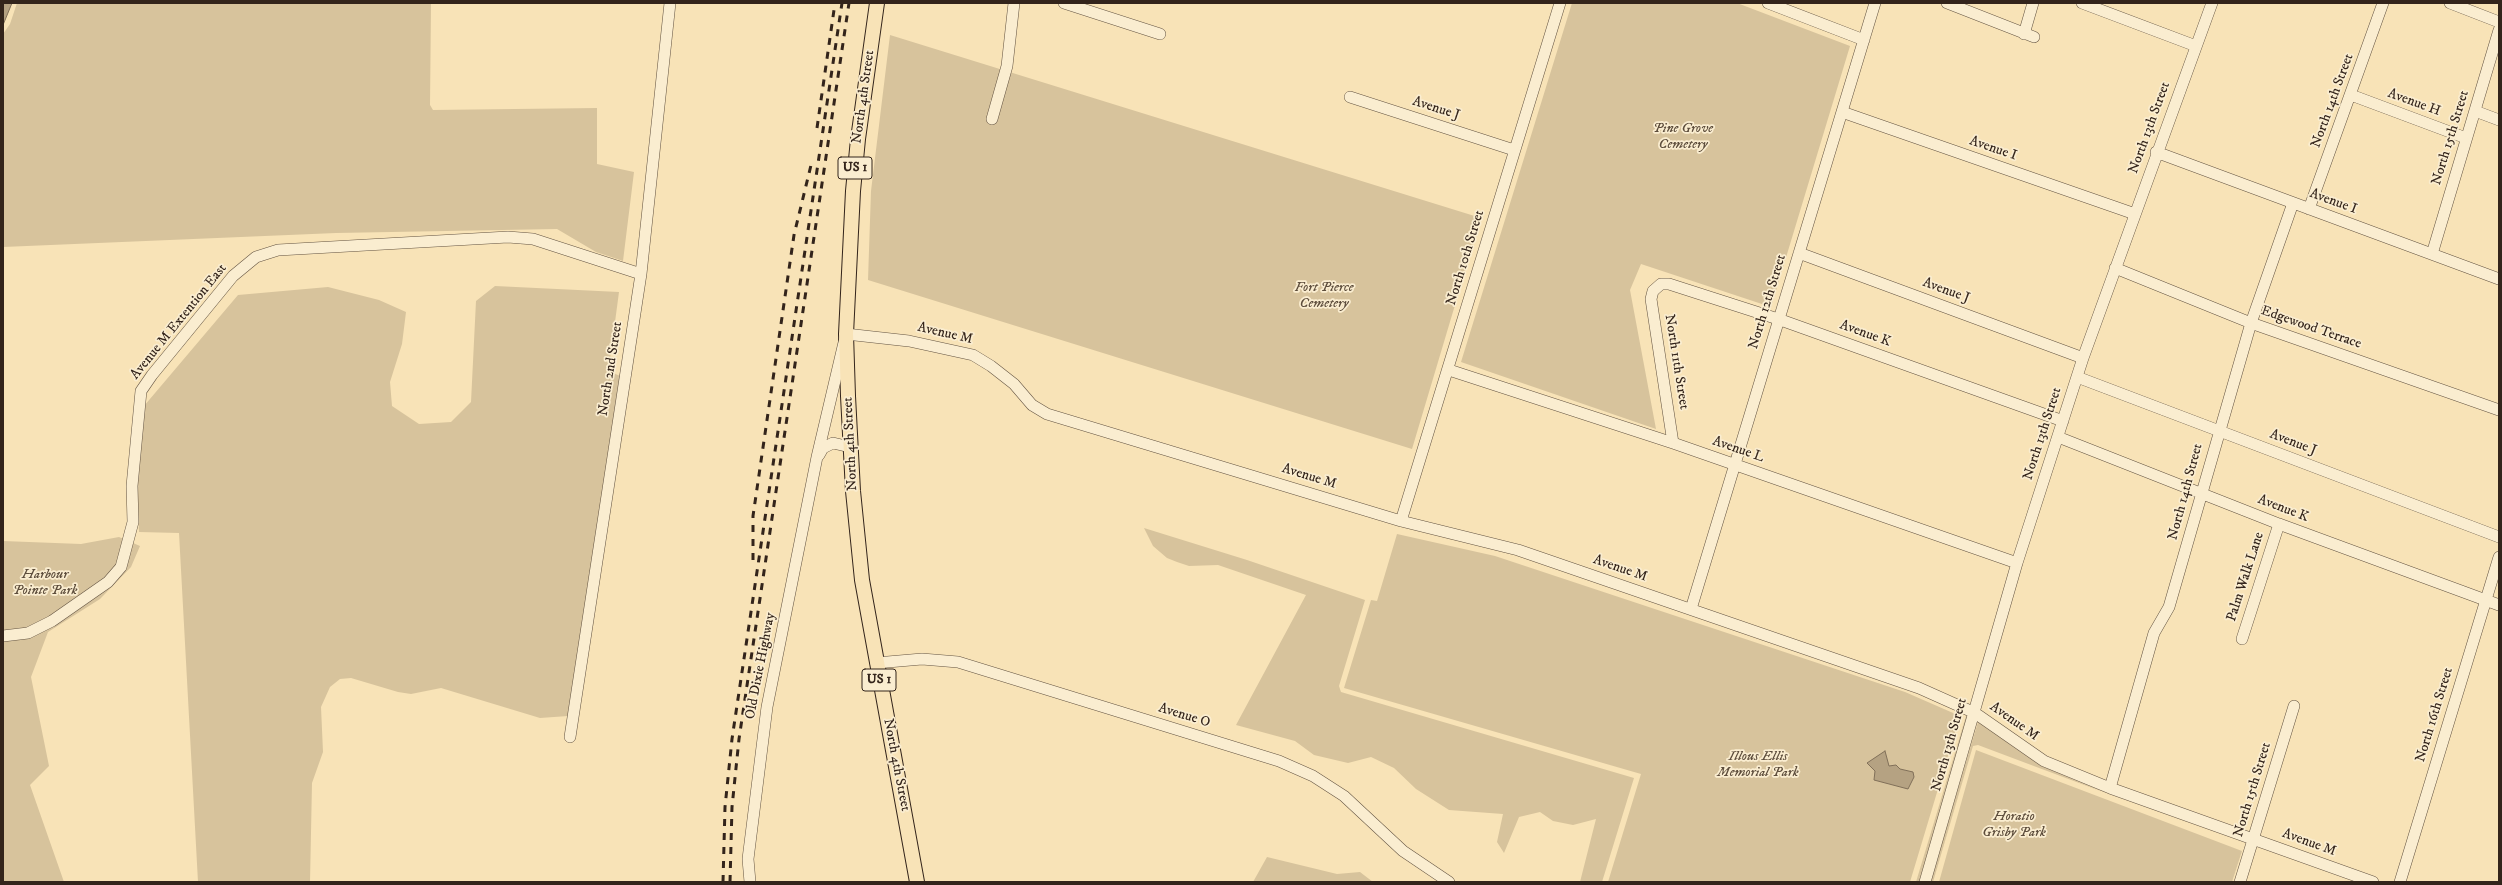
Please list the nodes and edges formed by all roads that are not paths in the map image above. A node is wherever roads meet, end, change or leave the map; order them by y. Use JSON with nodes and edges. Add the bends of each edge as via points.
{"nodes":[{"id":1,"x":670,"y":3,"type":"edge"},
{"id":2,"x":877,"y":3,"type":"edge"},
{"id":3,"x":1014,"y":3,"type":"edge"},
{"id":4,"x":1064,"y":3,"type":"edge"},
{"id":5,"x":1560,"y":3,"type":"edge"},
{"id":6,"x":1768,"y":3,"type":"edge"},
{"id":7,"x":1875,"y":3,"type":"edge"},
{"id":8,"x":1947,"y":3,"type":"edge"},
{"id":9,"x":2034,"y":3,"type":"edge"},
{"id":10,"x":2082,"y":3,"type":"edge"},
{"id":11,"x":2212,"y":3,"type":"edge"},
{"id":12,"x":2383,"y":3,"type":"edge"},
{"id":13,"x":2450,"y":3,"type":"edge"},
{"id":14,"x":2499,"y":22,"type":"edge"},
{"id":15,"x":2499,"y":30,"type":"edge"},
{"id":16,"x":1160,"y":34,"type":"dead end"},
{"id":17,"x":1864,"y":40,"type":"junction"},
{"id":18,"x":2196,"y":46,"type":"junction"},
{"id":19,"x":2351,"y":95,"type":"junction"},
{"id":20,"x":1350,"y":97,"type":"dead end"},
{"id":21,"x":2475,"y":111,"type":"junction"},
{"id":22,"x":1842,"y":112,"type":"junction"},
{"id":23,"x":992,"y":119,"type":"dead end"},
{"id":24,"x":2499,"y":120,"type":"edge"},
{"id":25,"x":2466,"y":138,"type":"junction"},
{"id":26,"x":1514,"y":150,"type":"junction"},
{"id":27,"x":2156,"y":152,"type":"junction"},
{"id":28,"x":2293,"y":203,"type":"junction"},
{"id":29,"x":2309,"y":209,"type":"junction"},
{"id":30,"x":2135,"y":214,"type":"junction"},
{"id":31,"x":1799,"y":253,"type":"junction"},
{"id":32,"x":2432,"y":254,"type":"junction"},
{"id":33,"x":2115,"y":268,"type":"junction"},
{"id":34,"x":641,"y":274,"type":"junction"},
{"id":35,"x":2499,"y":279,"type":"edge"},
{"id":36,"x":1656,"y":287,"type":"joint"},
{"id":37,"x":1778,"y":320,"type":"junction"},
{"id":38,"x":2251,"y":323,"type":"junction"},
{"id":39,"x":846,"y":334,"type":"junction"},
{"id":40,"x":2083,"y":358,"type":"junction"},
{"id":41,"x":1449,"y":370,"type":"junction"},
{"id":42,"x":2077,"y":377,"type":"junction"},
{"id":43,"x":2499,"y":410,"type":"edge"},
{"id":44,"x":2063,"y":421,"type":"junction"},
{"id":45,"x":2218,"y":431,"type":"junction"},
{"id":46,"x":2058,"y":437,"type":"junction"},
{"id":47,"x":1673,"y":443,"type":"junction"},
{"id":48,"x":850,"y":447,"type":"junction"},
{"id":49,"x":817,"y":457,"type":"junction"},
{"id":50,"x":1736,"y":465,"type":"junction"},
{"id":51,"x":2203,"y":494,"type":"junction"},
{"id":52,"x":1400,"y":521,"type":"junction"},
{"id":53,"x":2279,"y":524,"type":"junction"},
{"id":54,"x":2499,"y":537,"type":"edge"},
{"id":55,"x":2499,"y":558,"type":"edge"},
{"id":56,"x":2017,"y":563,"type":"junction"},
{"id":57,"x":2485,"y":600,"type":"junction"},
{"id":58,"x":2499,"y":605,"type":"edge"},
{"id":59,"x":1691,"y":609,"type":"junction"},
{"id":60,"x":3,"y":636,"type":"edge"},
{"id":61,"x":2242,"y":639,"type":"dead end"},
{"id":62,"x":876,"y":664,"type":"junction"},
{"id":63,"x":2294,"y":706,"type":"dead end"},
{"id":64,"x":1975,"y":713,"type":"junction"},
{"id":65,"x":570,"y":737,"type":"dead end"},
{"id":66,"x":2110,"y":788,"type":"junction"},
{"id":67,"x":2254,"y":840,"type":"junction"},
{"id":68,"x":750,"y":882,"type":"edge"},
{"id":69,"x":917,"y":882,"type":"edge"},
{"id":70,"x":1449,"y":882,"type":"edge"},
{"id":71,"x":1925,"y":882,"type":"edge"},
{"id":72,"x":2240,"y":882,"type":"edge"},
{"id":73,"x":2372,"y":882,"type":"edge"},
{"id":74,"x":2400,"y":882,"type":"edge"}],
"edges":[{"from":1,"to":34,"type":"street","name":"North 2nd Street"},
{"from":2,"to":39,"type":"main road","name":"North 4th Street","number":"US 1","via":[[857,147]]},
{"from":3,"to":23,"type":"street","via":[[1007,66]]},
{"from":4,"to":16,"type":"street"},
{"from":5,"to":26,"type":"street","name":"North 10th Street"},
{"from":6,"to":17,"type":"street"},
{"from":7,"to":17,"type":"street","name":"North 12th Street"},
{"from":8,"to":9,"type":"street","via":[[2029,35]]},
{"from":10,"to":18,"type":"street"},
{"from":11,"to":18,"type":"street","name":"North 13th Street"},
{"from":12,"to":19,"type":"street","name":"North 14th Street"},
{"from":13,"to":14,"type":"street"},
{"from":15,"to":21,"type":"street","name":"North 15th Street"},
{"from":17,"to":22,"type":"street","name":"North 12th Street"},
{"from":18,"to":27,"type":"street","name":"North 13th Street"},
{"from":19,"to":25,"type":"street","name":"Avenue H"},
{"from":19,"to":29,"type":"street","name":"North 14th Street"},
{"from":20,"to":26,"type":"street","name":"Avenue J"},
{"from":21,"to":24,"type":"street"},
{"from":21,"to":25,"type":"street","name":"North 15th Street"},
{"from":22,"to":30,"type":"street","name":"Avenue I"},
{"from":22,"to":31,"type":"street","name":"North 12th Street"},
{"from":25,"to":32,"type":"street","name":"North 15th Street"},
{"from":26,"to":41,"type":"street","name":"North 10th Street"},
{"from":27,"to":28,"type":"street","name":"Avenue I"},
{"from":27,"to":30,"type":"street","name":"North 13th Street"},
{"from":28,"to":29,"type":"street","name":"Avenue I"},
{"from":28,"to":38,"type":"street","name":"North 14th Street"},
{"from":29,"to":32,"type":"street","name":"Avenue I"},
{"from":30,"to":33,"type":"street","name":"North 13th Street"},
{"from":31,"to":37,"type":"street","name":"North 12th Street"},
{"from":31,"to":40,"type":"street","name":"Avenue J"},
{"from":32,"to":35,"type":"street","name":"Avenue I"},
{"from":33,"to":38,"type":"street","name":"Edgewood Terrace"},
{"from":33,"to":40,"type":"street","name":"North 13th Street"},
{"from":34,"to":60,"type":"street","name":"Avenue M Extention East","via":[[533,239],[508,236],[278,250],[256,257],[234,276],[141,391],[132,486],[133,522],[121,567],[108,582],[52,621],[28,633]]},
{"from":34,"to":65,"type":"street","name":"North 2nd Street"},
{"from":36,"to":37,"type":"street","name":"Avenue K","via":[[1669,284]]},
{"from":36,"to":47,"type":"street","name":"North 11th Street","via":[[1651,299]]},
{"from":37,"to":44,"type":"street","name":"Avenue K"},
{"from":37,"to":50,"type":"street","name":"North 12th Street"},
{"from":38,"to":43,"type":"street","name":"Edgewood Terrace"},
{"from":38,"to":45,"type":"street","name":"North 14th Street"},
{"from":39,"to":48,"type":"main road","name":"North 4th Street","number":"US 1"},
{"from":39,"to":49,"type":"street","name":"Old Dixie Highway"},
{"from":39,"to":52,"type":"street","name":"Avenue M","via":[[909,341],[973,355],[1014,384],[1032,405],[1048,414]]},
{"from":40,"to":42,"type":"street","name":"North 13th Street"},
{"from":41,"to":47,"type":"street","name":"Avenue L"},
{"from":41,"to":52,"type":"street","name":"North 10th Street"},
{"from":42,"to":44,"type":"street","name":"North 13th Street"},
{"from":42,"to":45,"type":"street","name":"Avenue J"},
{"from":44,"to":46,"type":"street","name":"North 13th Street"},
{"from":45,"to":51,"type":"street","name":"North 14th Street"},
{"from":45,"to":54,"type":"street","name":"Avenue J"},
{"from":46,"to":51,"type":"street","name":"Avenue K"},
{"from":46,"to":56,"type":"street","name":"North 13th Street"},
{"from":47,"to":50,"type":"street","name":"Avenue L"},
{"from":48,"to":49,"type":"street","via":[[833,443],[827,445]]},
{"from":48,"to":62,"type":"main road","name":"North 4th Street","number":"US 1","via":[[862,580]]},
{"from":49,"to":68,"type":"street","name":"Old Dixie Highway","via":[[767,707],[748,859]]},
{"from":50,"to":56,"type":"street","name":"Avenue L"},
{"from":50,"to":59,"type":"street","name":"North 12th Street"},
{"from":51,"to":53,"type":"street","name":"Avenue K"},
{"from":51,"to":66,"type":"street","name":"North 14th Street","via":[[2166,615],[2154,633]]},
{"from":52,"to":59,"type":"street","name":"Avenue M","via":[[1518,550]]},
{"from":53,"to":57,"type":"street","name":"Avenue K"},
{"from":53,"to":61,"type":"street","name":"Palm Walk Lane"},
{"from":55,"to":57,"type":"street","name":"North 16th Street"},
{"from":56,"to":64,"type":"street","name":"North 13th Street"},
{"from":57,"to":58,"type":"street","name":"Avenue K"},
{"from":57,"to":74,"type":"street","name":"North 16th Street"},
{"from":59,"to":64,"type":"street","name":"Avenue M","via":[[1919,688]]},
{"from":62,"to":69,"type":"main road","name":"North 4th Street","number":"US 1"},
{"from":62,"to":70,"type":"street","name":"Avenue O","via":[[922,659],[958,662],[1279,761],[1313,776],[1344,796],[1403,851]]},
{"from":63,"to":67,"type":"street","name":"North 15th Street"},
{"from":64,"to":66,"type":"street","name":"Avenue M","via":[[2044,761]]},
{"from":64,"to":71,"type":"street","name":"North 13th Street"},
{"from":66,"to":67,"type":"street","name":"Avenue M"},
{"from":67,"to":72,"type":"street","name":"North 15th Street"},
{"from":67,"to":73,"type":"street","name":"Avenue M"}]}
